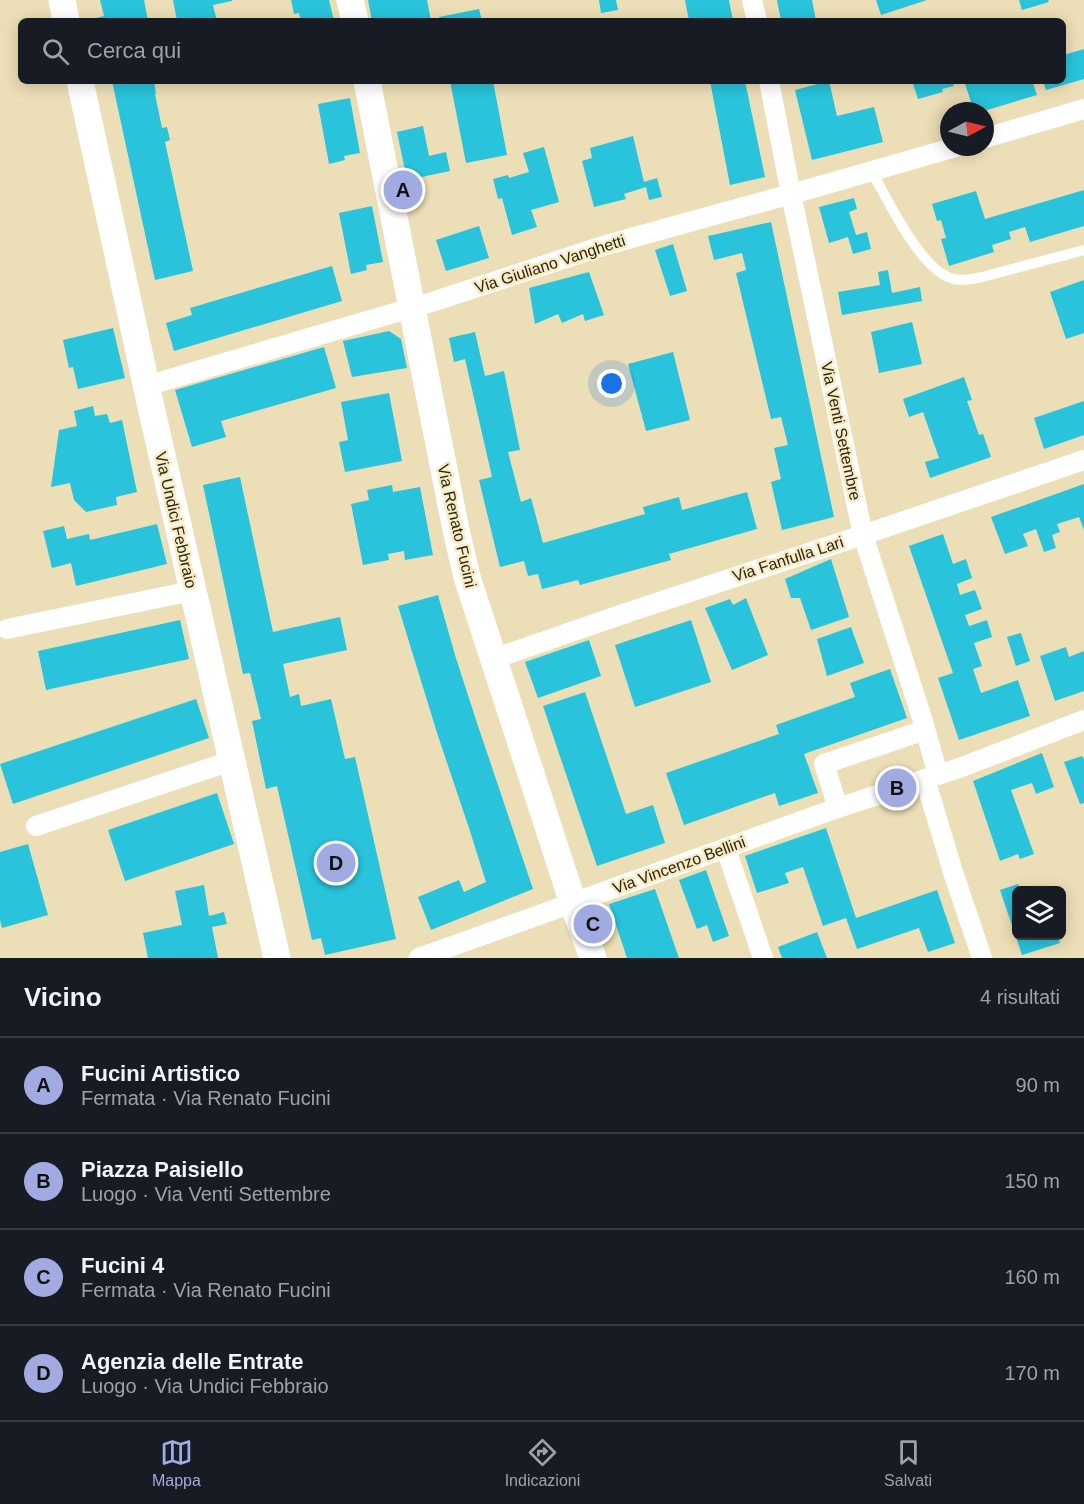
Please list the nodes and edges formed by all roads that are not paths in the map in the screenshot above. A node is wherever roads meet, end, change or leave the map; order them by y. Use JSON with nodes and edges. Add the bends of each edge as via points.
{"nodes":[{"id":1,"x":62,"y":0,"type":"edge"},
{"id":2,"x":350,"y":0,"type":"edge"},
{"id":3,"x":752,"y":0,"type":"edge"},
{"id":4,"x":65,"y":18,"type":"edge"},
{"id":5,"x":354,"y":18,"type":"edge"},
{"id":6,"x":756,"y":18,"type":"edge"},
{"id":7,"x":81,"y":84,"type":"edge"},
{"id":8,"x":368,"y":84,"type":"edge"},
{"id":9,"x":770,"y":84,"type":"edge"},
{"id":10,"x":1084,"y":109,"type":"edge"},
{"id":11,"x":994,"y":135,"type":"edge"},
{"id":12,"x":940,"y":152,"type":"edge"},
{"id":13,"x":872,"y":172,"type":"junction"},
{"id":14,"x":791,"y":194,"type":"junction"},
{"id":15,"x":1084,"y":249,"type":"edge"},
{"id":16,"x":413,"y":307,"type":"junction"},
{"id":17,"x":146,"y":386,"type":"junction"},
{"id":18,"x":1084,"y":460,"type":"edge"},
{"id":19,"x":863,"y":535,"type":"junction"},
{"id":20,"x":192,"y":591,"type":"junction"},
{"id":21,"x":7,"y":629,"type":"dead end"},
{"id":22,"x":493,"y":658,"type":"junction"},
{"id":23,"x":1084,"y":720,"type":"edge"},
{"id":24,"x":925,"y":730,"type":"junction"},
{"id":25,"x":231,"y":761,"type":"junction"},
{"id":26,"x":932,"y":777,"type":"junction"},
{"id":27,"x":838,"y":808,"type":"junction"},
{"id":28,"x":36,"y":826,"type":"dead end"},
{"id":29,"x":726,"y":849,"type":"junction"},
{"id":30,"x":573,"y":903,"type":"junction"},
{"id":31,"x":277,"y":958,"type":"edge"},
{"id":32,"x":419,"y":958,"type":"edge"},
{"id":33,"x":593,"y":958,"type":"edge"},
{"id":34,"x":763,"y":958,"type":"edge"},
{"id":35,"x":982,"y":958,"type":"edge"}],
"edges":[{"from":1,"to":4,"type":"main road"},
{"from":2,"to":5,"type":"main road"},
{"from":3,"to":6,"type":"street"},
{"from":7,"to":17,"type":"main road","name":"Via Undici Febbraio"},
{"from":8,"to":16,"type":"main road","name":"Via Renato Fucini"},
{"from":9,"to":14,"type":"street","name":"Via Venti Settembre"},
{"from":10,"to":11,"type":"street"},
{"from":12,"to":13,"type":"street","name":"Via Giuliano Vanghetti"},
{"from":13,"to":14,"type":"street","name":"Via Giuliano Vanghetti"},
{"from":13,"to":15,"type":"lane","via":[[913,245],[952,279],[982,277]]},
{"from":14,"to":16,"type":"street","name":"Via Giuliano Vanghetti","via":[[606,245]]},
{"from":14,"to":19,"type":"street","name":"Via Venti Settembre"},
{"from":16,"to":17,"type":"street","name":"Via Giuliano Vanghetti"},
{"from":16,"to":22,"type":"main road","name":"Via Renato Fucini","via":[[467,578]]},
{"from":17,"to":20,"type":"main road","name":"Via Undici Febbraio"},
{"from":18,"to":19,"type":"street","name":"Via Fanfulla Lari"},
{"from":19,"to":22,"type":"street","name":"Via Fanfulla Lari"},
{"from":19,"to":24,"type":"street","name":"Via Venti Settembre"},
{"from":20,"to":21,"type":"street"},
{"from":20,"to":25,"type":"main road","name":"Via Undici Febbraio"},
{"from":22,"to":30,"type":"main road","name":"Via Renato Fucini"},
{"from":23,"to":26,"type":"street","name":"Via Vincenzo Bellini"},
{"from":24,"to":26,"type":"street","name":"Via Venti Settembre"},
{"from":24,"to":27,"type":"street","via":[[824,764]]},
{"from":25,"to":28,"type":"street"},
{"from":25,"to":31,"type":"main road","name":"Via Undici Febbraio"},
{"from":26,"to":27,"type":"street","name":"Via Vincenzo Bellini"},
{"from":26,"to":35,"type":"street","name":"Via Venti Settembre","via":[[953,872]]},
{"from":27,"to":29,"type":"street","name":"Via Vincenzo Bellini"},
{"from":29,"to":30,"type":"street","name":"Via Vincenzo Bellini"},
{"from":29,"to":34,"type":"street"},
{"from":30,"to":32,"type":"street","name":"Via Vincenzo Bellini"},
{"from":30,"to":33,"type":"main road","name":"Via Renato Fucini"}]}
